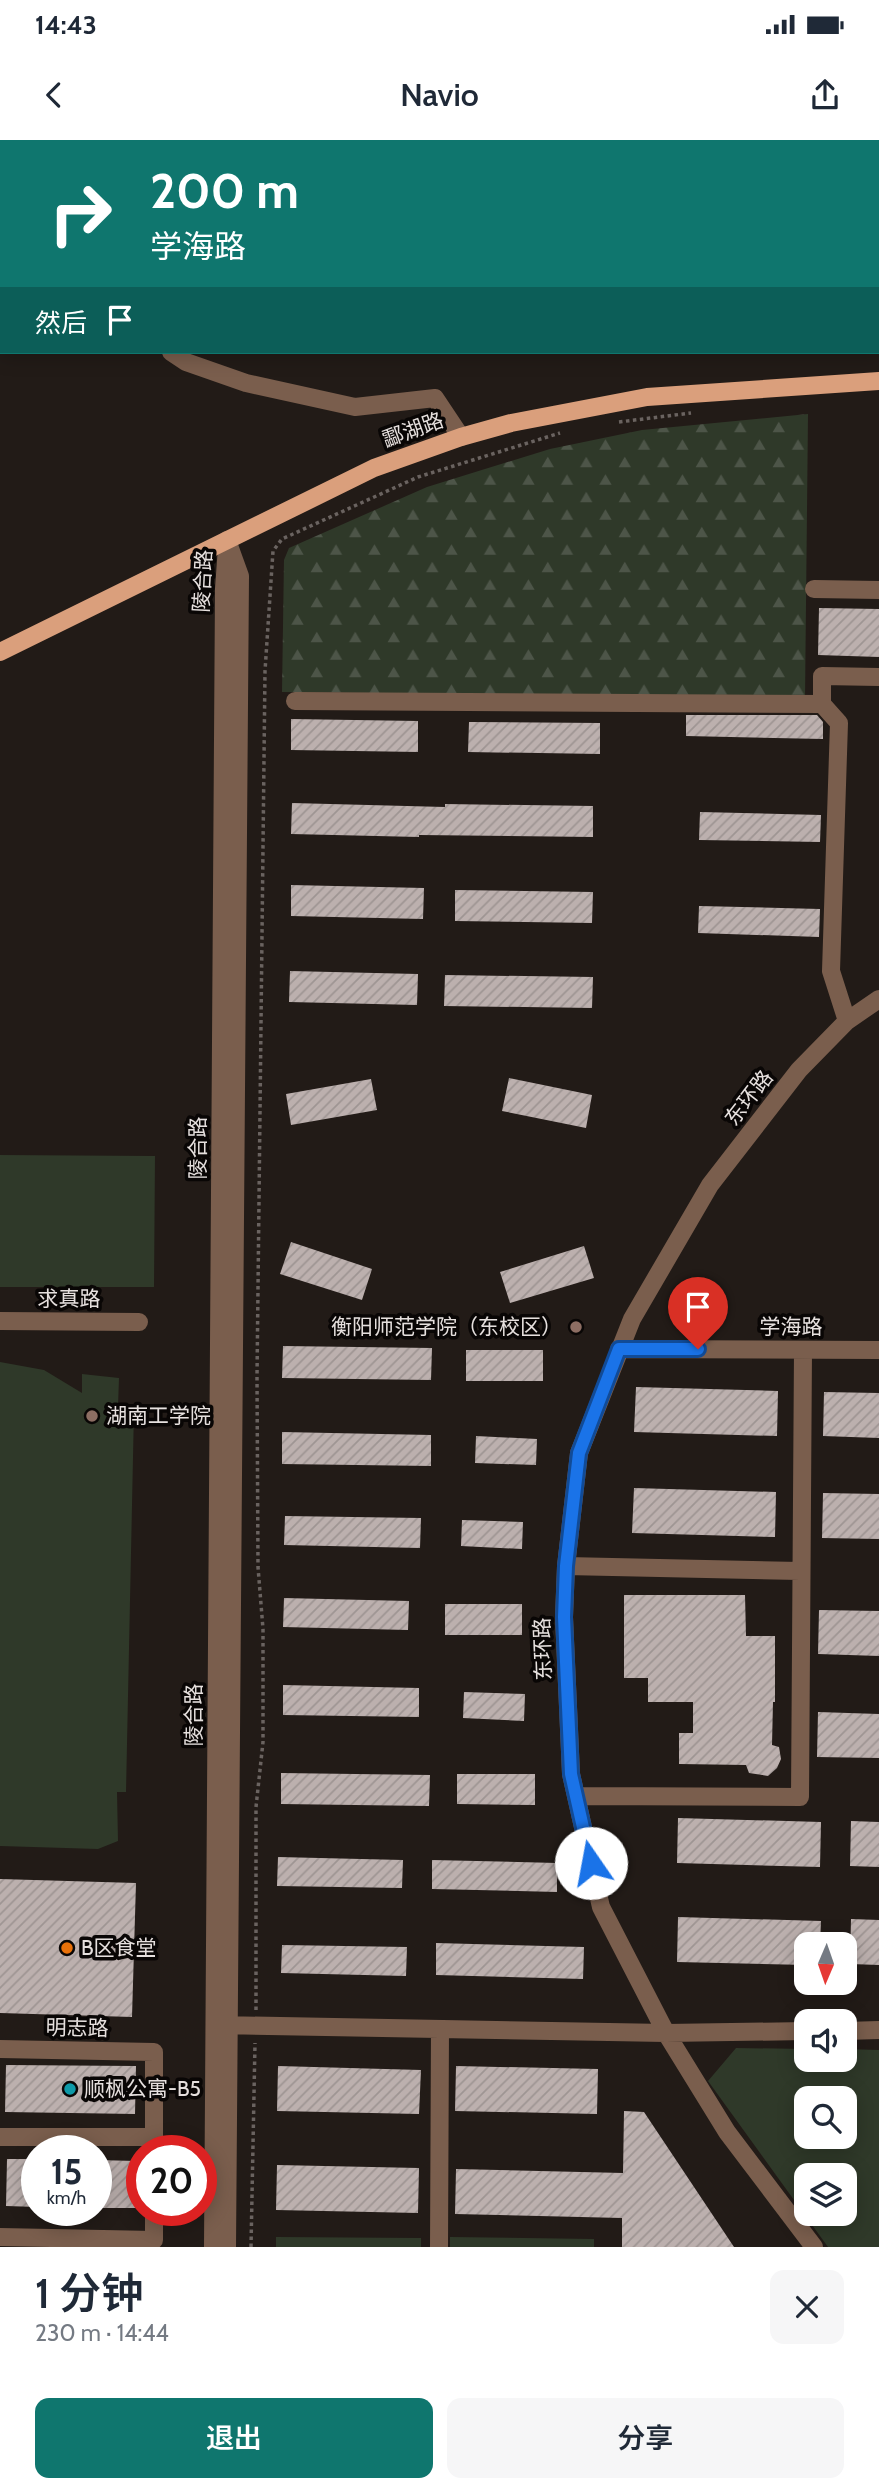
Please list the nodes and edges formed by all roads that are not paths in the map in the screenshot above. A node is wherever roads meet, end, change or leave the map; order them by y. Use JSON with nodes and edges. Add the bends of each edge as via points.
{"nodes":[{"id":1,"x":174,"y":354,"type":"edge"},
{"id":2,"x":879,"y":381,"type":"edge"},
{"id":3,"x":461,"y":437,"type":"junction"},
{"id":4,"x":228,"y":540,"type":"junction"},
{"id":5,"x":814,"y":589,"type":"dead end"},
{"id":6,"x":879,"y":590,"type":"edge"},
{"id":7,"x":0,"y":652,"type":"edge"},
{"id":8,"x":879,"y":677,"type":"edge"},
{"id":9,"x":295,"y":701,"type":"dead end"},
{"id":10,"x":822,"y":704,"type":"junction"},
{"id":11,"x":879,"y":999,"type":"edge"},
{"id":12,"x":847,"y":1021,"type":"junction"},
{"id":13,"x":0,"y":1321,"type":"edge"},
{"id":14,"x":139,"y":1322,"type":"dead end"},
{"id":15,"x":619,"y":1349,"type":"junction"},
{"id":16,"x":803,"y":1350,"type":"junction"},
{"id":17,"x":879,"y":1350,"type":"edge"},
{"id":18,"x":566,"y":1566,"type":"junction"},
{"id":19,"x":800,"y":1571,"type":"junction"},
{"id":20,"x":577,"y":1796,"type":"junction"},
{"id":21,"x":222,"y":2025,"type":"junction"},
{"id":22,"x":440,"y":2029,"type":"junction"},
{"id":23,"x":879,"y":2030,"type":"edge"},
{"id":24,"x":794,"y":2031,"type":"edge"},
{"id":25,"x":857,"y":2031,"type":"edge"},
{"id":26,"x":666,"y":2033,"type":"junction"},
{"id":27,"x":0,"y":2049,"type":"edge"},
{"id":28,"x":154,"y":2135,"type":"edge"},
{"id":29,"x":0,"y":2137,"type":"edge"},
{"id":30,"x":126,"y":2143,"type":"edge"},
{"id":31,"x":155,"y":2226,"type":"edge"},
{"id":32,"x":0,"y":2237,"type":"edge"},
{"id":33,"x":213,"y":2247,"type":"edge"},
{"id":34,"x":227,"y":2247,"type":"edge"},
{"id":35,"x":439,"y":2247,"type":"edge"},
{"id":36,"x":814,"y":2247,"type":"edge"}],
"edges":[{"from":1,"to":3,"type":"street","via":[[246,383],[355,407],[435,398]]},
{"from":2,"to":3,"type":"main road","name":"酃湖路","via":[[647,397]]},
{"from":3,"to":4,"type":"main road","name":"酃湖路","via":[[374,468]]},
{"from":4,"to":7,"type":"main road","name":"酃湖路"},
{"from":4,"to":21,"type":"street","name":"陵合路","via":[[240,576]]},
{"from":5,"to":6,"type":"street"},
{"from":8,"to":10,"type":"street","via":[[822,676]]},
{"from":9,"to":10,"type":"street"},
{"from":10,"to":12,"type":"street","via":[[839,723],[831,971]]},
{"from":11,"to":12,"type":"street","name":"东环路"},
{"from":12,"to":15,"type":"street","name":"东环路","via":[[799,1070],[710,1185]]},
{"from":13,"to":14,"type":"street","name":"求真路"},
{"from":15,"to":16,"type":"street","name":"学海路"},
{"from":15,"to":18,"type":"street","name":"东环路","via":[[579,1453]]},
{"from":16,"to":17,"type":"street","name":"学海路"},
{"from":16,"to":19,"type":"street"},
{"from":18,"to":19,"type":"street"},
{"from":18,"to":20,"type":"street","name":"东环路","via":[[570,1761]]},
{"from":19,"to":20,"type":"street","via":[[800,1797]]},
{"from":20,"to":26,"type":"street","name":"东环路","via":[[601,1907]]},
{"from":21,"to":22,"type":"street"},
{"from":21,"to":33,"type":"street","name":"陵合路"},
{"from":21,"to":34,"type":"street","name":"陵合路"},
{"from":22,"to":26,"type":"street"},
{"from":22,"to":35,"type":"street"},
{"from":23,"to":25,"type":"street"},
{"from":24,"to":26,"type":"street"},
{"from":26,"to":36,"type":"street","name":"东环路","via":[[727,2132]]},
{"from":27,"to":28,"type":"street","name":"明志路","via":[[154,2052]]},
{"from":29,"to":30,"type":"street"},
{"from":31,"to":32,"type":"street","via":[[155,2239]]}]}
